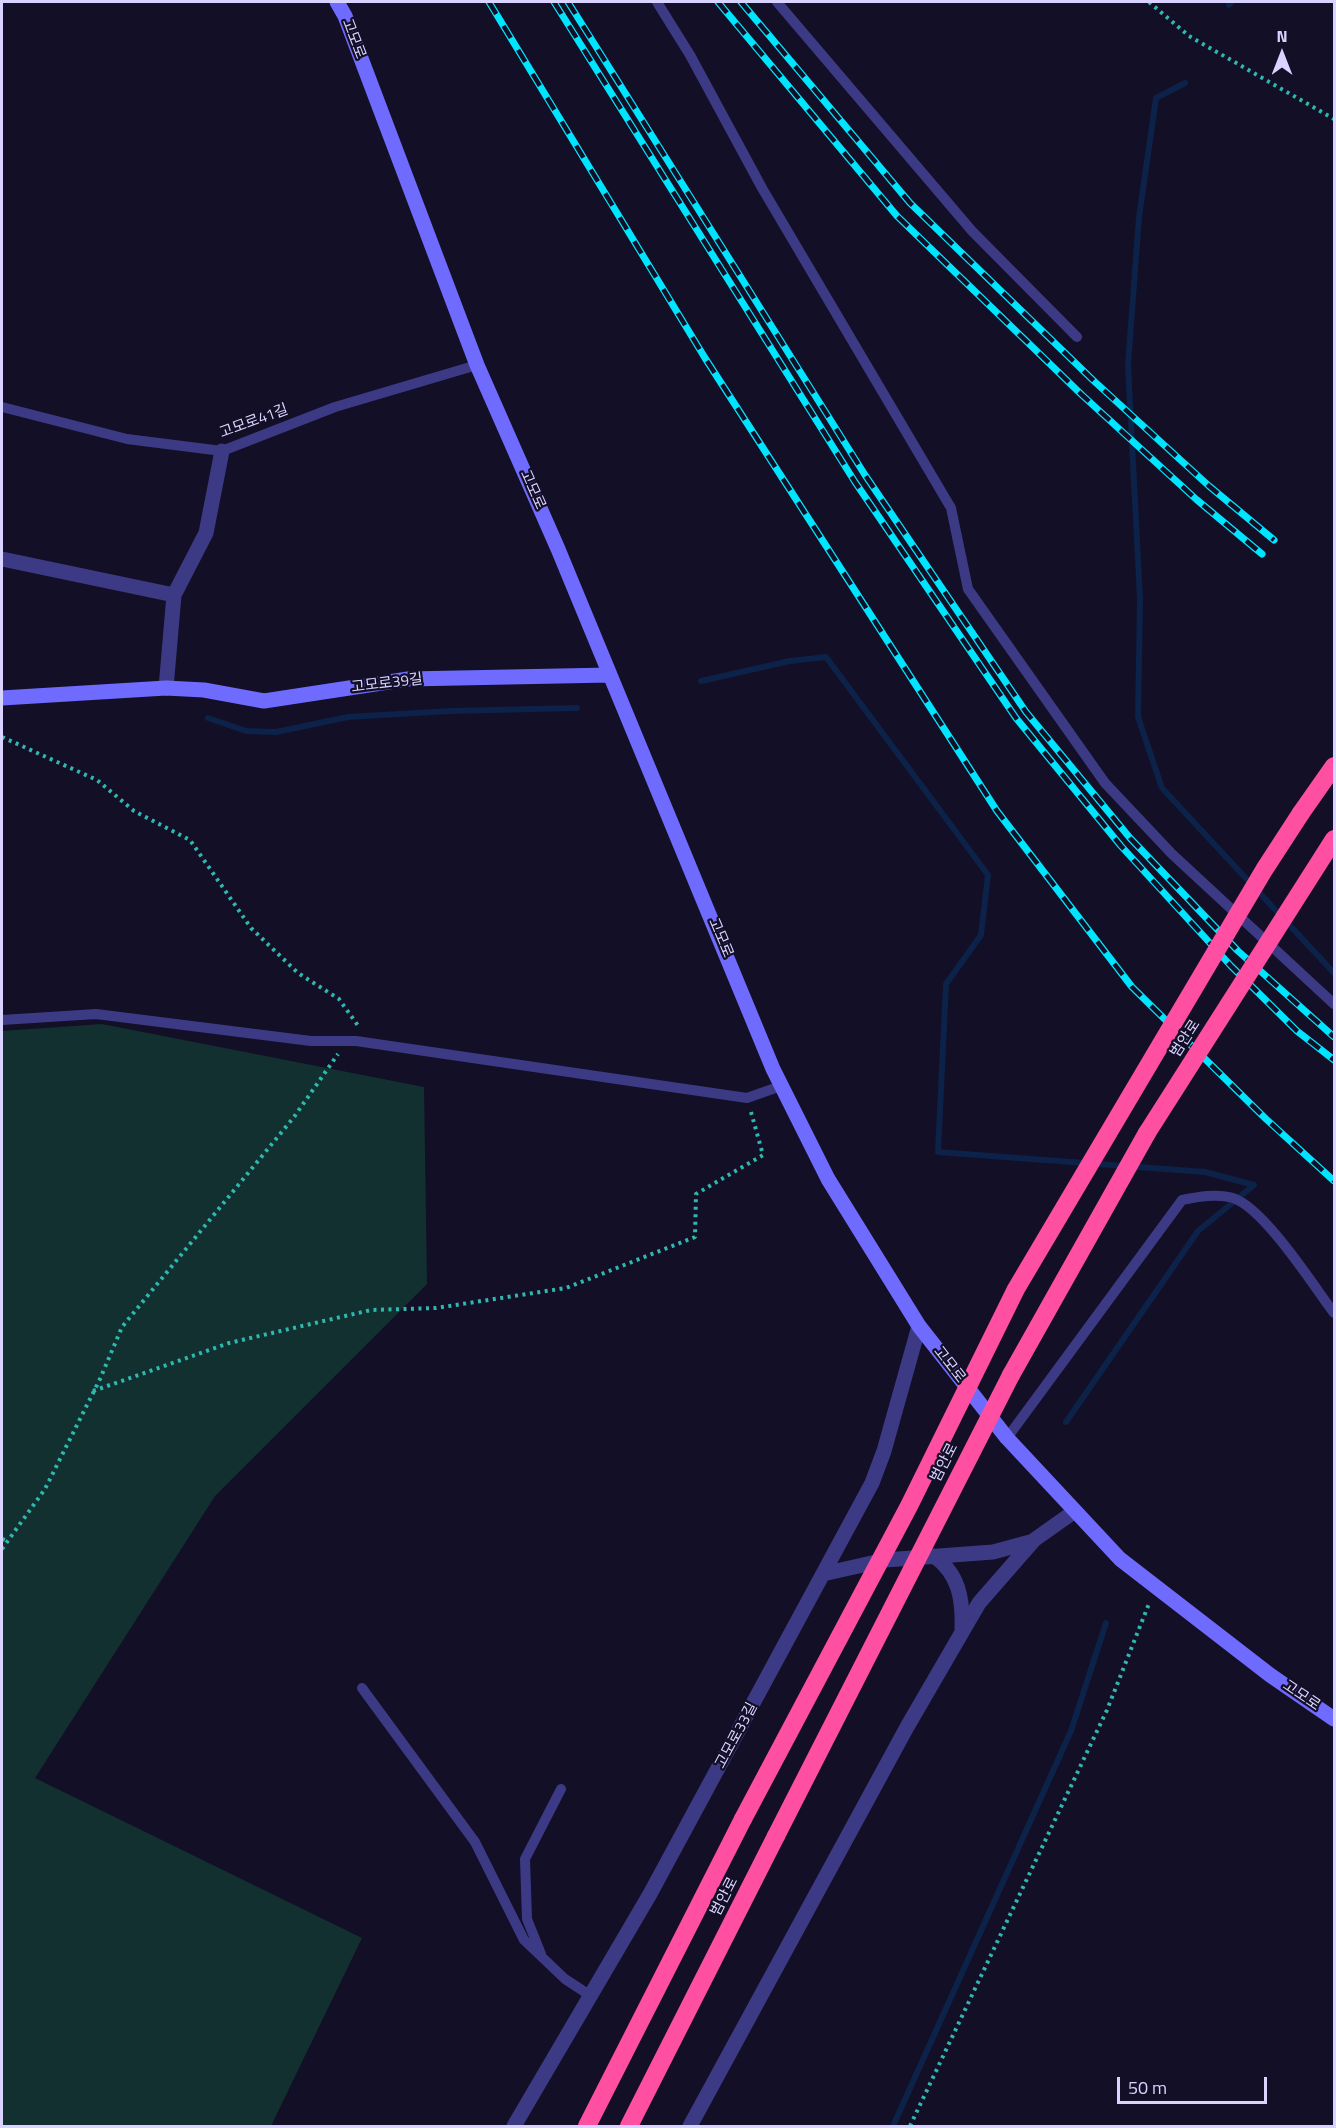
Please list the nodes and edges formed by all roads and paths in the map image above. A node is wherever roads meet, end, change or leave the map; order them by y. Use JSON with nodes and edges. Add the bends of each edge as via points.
{"nodes":[{"id":1,"x":337,"y":2,"type":"edge"},
{"id":2,"x":657,"y":2,"type":"edge"},
{"id":3,"x":777,"y":2,"type":"edge"},
{"id":4,"x":1149,"y":2,"type":"edge"},
{"id":5,"x":1335,"y":119,"type":"edge"},
{"id":6,"x":1077,"y":337,"type":"dead end"},
{"id":7,"x":477,"y":365,"type":"junction"},
{"id":8,"x":2,"y":407,"type":"edge"},
{"id":9,"x":222,"y":451,"type":"junction"},
{"id":10,"x":2,"y":559,"type":"edge"},
{"id":11,"x":174,"y":595,"type":"junction"},
{"id":12,"x":610,"y":675,"type":"junction"},
{"id":13,"x":166,"y":688,"type":"junction"},
{"id":14,"x":2,"y":698,"type":"edge"},
{"id":15,"x":2,"y":736,"type":"edge"},
{"id":16,"x":1335,"y":766,"type":"edge"},
{"id":17,"x":1335,"y":839,"type":"edge"},
{"id":18,"x":1335,"y":1004,"type":"edge"},
{"id":19,"x":2,"y":1020,"type":"edge"},
{"id":20,"x":348,"y":1040,"type":"junction"},
{"id":21,"x":781,"y":1086,"type":"junction"},
{"id":22,"x":747,"y":1098,"type":"junction"},
{"id":23,"x":1335,"y":1313,"type":"edge"},
{"id":24,"x":919,"y":1326,"type":"junction"},
{"id":25,"x":93,"y":1391,"type":"junction"},
{"id":26,"x":1007,"y":1438,"type":"junction"},
{"id":27,"x":1075,"y":1510,"type":"junction"},
{"id":28,"x":2,"y":1539,"type":"edge"},
{"id":29,"x":1034,"y":1540,"type":"junction"},
{"id":30,"x":8,"y":1541,"type":"junction"},
{"id":31,"x":2,"y":1549,"type":"edge"},
{"id":32,"x":934,"y":1556,"type":"junction"},
{"id":33,"x":823,"y":1574,"type":"junction"},
{"id":34,"x":1156,"y":1587,"type":"junction"},
{"id":35,"x":962,"y":1632,"type":"junction"},
{"id":36,"x":362,"y":1688,"type":"dead end"},
{"id":37,"x":1335,"y":1719,"type":"edge"},
{"id":38,"x":561,"y":1789,"type":"dead end"},
{"id":39,"x":542,"y":1958,"type":"junction"},
{"id":40,"x":591,"y":1996,"type":"junction"},
{"id":41,"x":514,"y":2127,"type":"edge"},
{"id":42,"x":587,"y":2127,"type":"edge"},
{"id":43,"x":629,"y":2127,"type":"edge"},
{"id":44,"x":690,"y":2127,"type":"edge"},
{"id":45,"x":910,"y":2127,"type":"edge"}],
"edges":[{"from":1,"to":7,"type":"main road","name":"고모로"},
{"from":2,"to":18,"type":"lane","via":[[762,189],[951,508],[968,590],[1105,783],[1172,854]]},
{"from":3,"to":6,"type":"lane","via":[[972,231]]},
{"from":4,"to":5,"type":"path","via":[[1190,36]]},
{"from":7,"to":9,"type":"lane","name":"고모로41길","via":[[335,407]]},
{"from":7,"to":12,"type":"main road","name":"고모로"},
{"from":8,"to":9,"type":"lane","name":"고모로41길","via":[[127,439]]},
{"from":9,"to":11,"type":"street","via":[[206,533]]},
{"from":10,"to":11,"type":"street"},
{"from":11,"to":13,"type":"street"},
{"from":12,"to":13,"type":"main road","name":"고모로39길","via":[[408,679],[264,701],[204,690]]},
{"from":12,"to":21,"type":"main road","name":"고모로"},
{"from":13,"to":14,"type":"main road","name":"고모로39길"},
{"from":15,"to":20,"type":"path","via":[[97,780],[134,811],[190,840],[250,928],[298,974],[339,999],[361,1030]]},
{"from":16,"to":42,"type":"highway","name":"범안로","bridge":true,"via":[[1264,870],[1016,1289],[898,1527]]},
{"from":17,"to":43,"type":"highway","name":"범안로","bridge":true,"via":[[1147,1133],[1022,1353]]},
{"from":19,"to":20,"type":"lane","via":[[96,1014],[311,1041]]},
{"from":20,"to":22,"type":"lane"},
{"from":20,"to":25,"type":"path","via":[[294,1117],[122,1327]]},
{"from":21,"to":22,"type":"lane"},
{"from":21,"to":24,"type":"main road","name":"고모로","via":[[828,1179]]},
{"from":22,"to":25,"type":"path","via":[[763,1155],[696,1194],[695,1237],[566,1288],[436,1308],[371,1310],[229,1343]]},
{"from":23,"to":26,"type":"lane","via":[[1264,1220],[1233,1198],[1207,1196],[1182,1200]]},
{"from":24,"to":26,"type":"main road","name":"고모로"},
{"from":24,"to":33,"type":"street","name":"고모로33길","via":[[872,1483]]},
{"from":25,"to":30,"type":"path","via":[[45,1489]]},
{"from":26,"to":27,"type":"main road","name":"고모로"},
{"from":27,"to":29,"type":"street"},
{"from":27,"to":34,"type":"main road","name":"고모로","via":[[1120,1559]]},
{"from":28,"to":30,"type":"path"},
{"from":29,"to":32,"type":"street","via":[[993,1552]]},
{"from":29,"to":35,"type":"street","via":[[994,1583]]},
{"from":30,"to":31,"type":"path"},
{"from":32,"to":33,"type":"street","via":[[885,1560]]},
{"from":32,"to":35,"type":"street","via":[[945,1563],[956,1582],[962,1604]]},
{"from":33,"to":40,"type":"street","name":"고모로33길","via":[[740,1732]]},
{"from":34,"to":37,"type":"main road","name":"고모로","via":[[1270,1675]]},
{"from":34,"to":45,"type":"path","via":[[1107,1710]]},
{"from":35,"to":44,"type":"street"},
{"from":36,"to":39,"type":"lane","via":[[475,1842],[524,1940]]},
{"from":38,"to":39,"type":"lane","via":[[525,1858],[527,1919]]},
{"from":39,"to":40,"type":"lane","via":[[564,1979]]},
{"from":40,"to":41,"type":"street","name":"고모로33길"}]}
